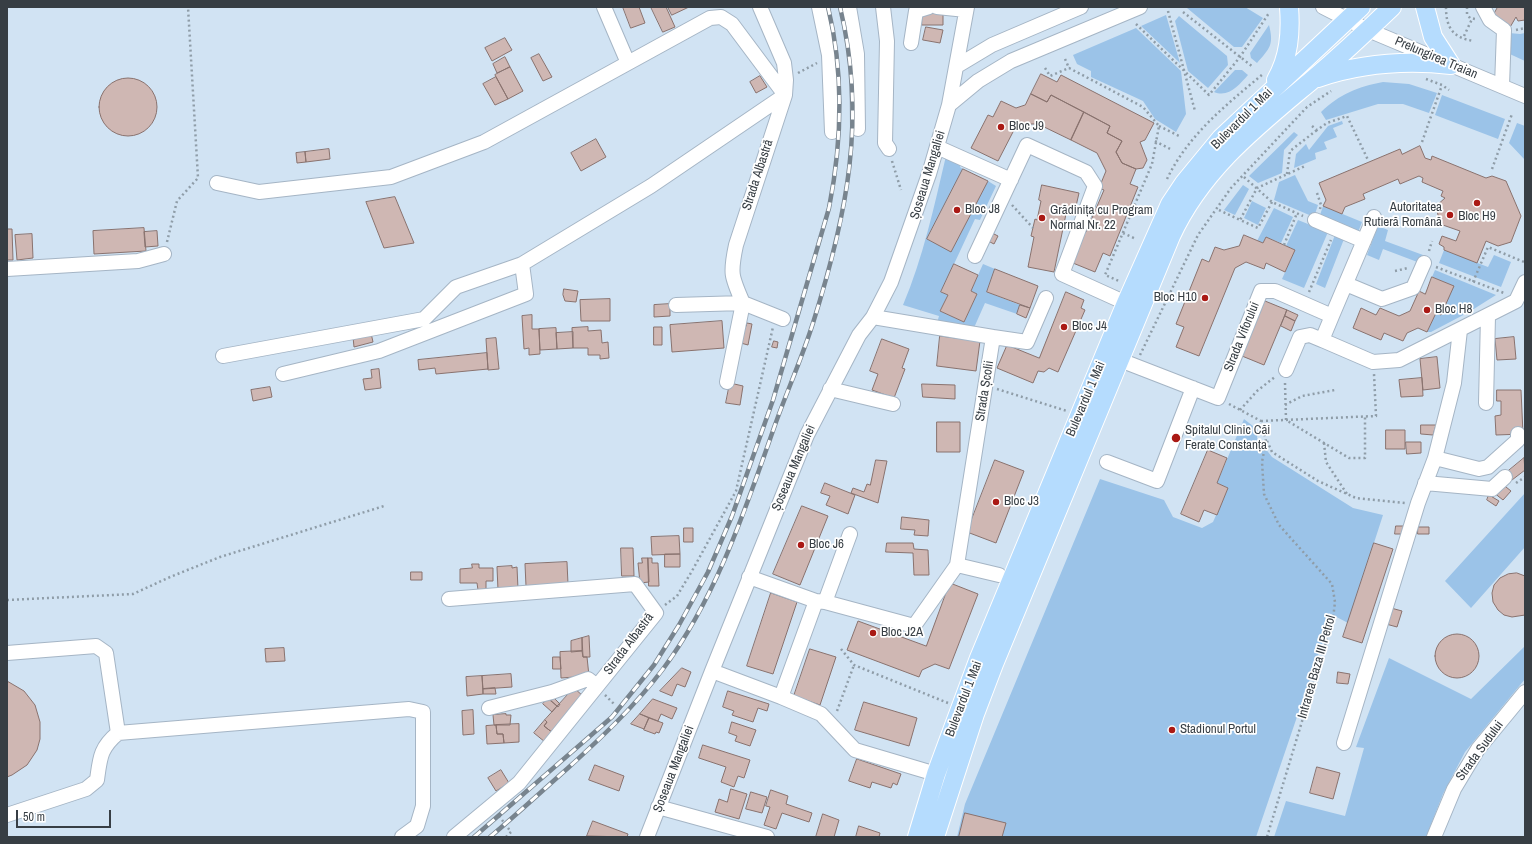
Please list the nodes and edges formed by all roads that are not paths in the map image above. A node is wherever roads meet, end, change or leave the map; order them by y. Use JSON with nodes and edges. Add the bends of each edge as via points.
{"nodes":[{"id":1,"x":604,"y":7,"type":"edge"},
{"id":2,"x":760,"y":7,"type":"edge"},
{"id":3,"x":819,"y":7,"type":"edge"},
{"id":4,"x":849,"y":7,"type":"edge"},
{"id":5,"x":883,"y":7,"type":"edge"},
{"id":6,"x":929,"y":7,"type":"edge"},
{"id":7,"x":937,"y":7,"type":"edge"},
{"id":8,"x":1081,"y":7,"type":"edge"},
{"id":9,"x":1140,"y":7,"type":"edge"},
{"id":10,"x":1289,"y":7,"type":"edge"},
{"id":11,"x":1323,"y":7,"type":"edge"},
{"id":12,"x":1361,"y":7,"type":"edge"},
{"id":13,"x":1392,"y":7,"type":"edge"},
{"id":14,"x":1425,"y":7,"type":"edge"},
{"id":15,"x":1483,"y":7,"type":"edge"},
{"id":16,"x":969,"y":8,"type":"edge"},
{"id":17,"x":1347,"y":19,"type":"junction"},
{"id":18,"x":1368,"y":30,"type":"junction"},
{"id":19,"x":911,"y":43,"type":"dead end"},
{"id":20,"x":628,"y":63,"type":"junction"},
{"id":21,"x":1451,"y":65,"type":"junction"},
{"id":22,"x":957,"y":66,"type":"junction"},
{"id":23,"x":1311,"y":81,"type":"junction"},
{"id":24,"x":1502,"y":86,"type":"junction"},
{"id":25,"x":1266,"y":94,"type":"junction"},
{"id":26,"x":784,"y":95,"type":"junction"},
{"id":27,"x":1525,"y":96,"type":"edge"},
{"id":28,"x":949,"y":105,"type":"junction"},
{"id":29,"x":858,"y":129,"type":"dead end"},
{"id":30,"x":832,"y":132,"type":"dead end"},
{"id":31,"x":937,"y":147,"type":"junction"},
{"id":32,"x":888,"y":150,"type":"road end"},
{"id":33,"x":1011,"y":180,"type":"junction"},
{"id":34,"x":217,"y":183,"type":"dead end"},
{"id":35,"x":1374,"y":217,"type":"dead end"},
{"id":36,"x":1310,"y":218,"type":"road end"},
{"id":37,"x":1364,"y":241,"type":"junction"},
{"id":38,"x":164,"y":254,"type":"road end"},
{"id":39,"x":975,"y":256,"type":"dead end"},
{"id":40,"x":1424,"y":263,"type":"road end"},
{"id":41,"x":522,"y":264,"type":"junction"},
{"id":42,"x":7,"y":269,"type":"edge"},
{"id":43,"x":1525,"y":282,"type":"edge"},
{"id":44,"x":1346,"y":284,"type":"junction"},
{"id":45,"x":1046,"y":298,"type":"dead end"},
{"id":46,"x":1519,"y":301,"type":"edge"},
{"id":47,"x":743,"y":303,"type":"junction"},
{"id":48,"x":1126,"y":303,"type":"junction"},
{"id":49,"x":676,"y":305,"type":"dead end"},
{"id":50,"x":1332,"y":316,"type":"junction"},
{"id":51,"x":1488,"y":316,"type":"junction"},
{"id":52,"x":873,"y":317,"type":"junction"},
{"id":53,"x":779,"y":318,"type":"road end"},
{"id":54,"x":1460,"y":330,"type":"junction"},
{"id":55,"x":993,"y":337,"type":"junction"},
{"id":56,"x":1322,"y":340,"type":"junction"},
{"id":57,"x":224,"y":356,"type":"dead end"},
{"id":58,"x":1128,"y":363,"type":"junction"},
{"id":59,"x":1286,"y":370,"type":"road end"},
{"id":60,"x":283,"y":374,"type":"dead end"},
{"id":61,"x":727,"y":382,"type":"dead end"},
{"id":62,"x":1193,"y":388,"type":"junction"},
{"id":63,"x":830,"y":389,"type":"junction"},
{"id":64,"x":1486,"y":403,"type":"dead end"},
{"id":65,"x":893,"y":404,"type":"dead end"},
{"id":66,"x":1518,"y":434,"type":"dead end"},
{"id":67,"x":1435,"y":458,"type":"junction"},
{"id":68,"x":1107,"y":462,"type":"dead end"},
{"id":69,"x":1505,"y":477,"type":"dead end"},
{"id":70,"x":1425,"y":483,"type":"junction"},
{"id":71,"x":850,"y":534,"type":"dead end"},
{"id":72,"x":957,"y":565,"type":"junction"},
{"id":73,"x":999,"y":575,"type":"dead end"},
{"id":74,"x":750,"y":578,"type":"junction"},
{"id":75,"x":449,"y":599,"type":"dead end"},
{"id":76,"x":821,"y":602,"type":"junction"},
{"id":77,"x":7,"y":653,"type":"edge"},
{"id":78,"x":712,"y":671,"type":"junction"},
{"id":79,"x":597,"y":686,"type":"junction"},
{"id":80,"x":1525,"y":692,"type":"edge"},
{"id":81,"x":781,"y":697,"type":"junction"},
{"id":82,"x":489,"y":708,"type":"dead end"},
{"id":83,"x":118,"y":733,"type":"junction"},
{"id":84,"x":1344,"y":743,"type":"dead end"},
{"id":85,"x":936,"y":774,"type":"junction"},
{"id":86,"x":658,"y":807,"type":"junction"},
{"id":87,"x":7,"y":815,"type":"edge"},
{"id":88,"x":719,"y":831,"type":"edge"},
{"id":89,"x":402,"y":837,"type":"edge"},
{"id":90,"x":454,"y":837,"type":"edge"},
{"id":91,"x":648,"y":837,"type":"edge"},
{"id":92,"x":767,"y":837,"type":"edge"},
{"id":93,"x":917,"y":837,"type":"edge"},
{"id":94,"x":935,"y":837,"type":"edge"},
{"id":95,"x":1434,"y":837,"type":"edge"}],
"edges":[{"from":1,"to":20,"type":"street"},
{"from":2,"to":26,"type":"street","name":"Strada Albastră","via":[[784,63]]},
{"from":3,"to":30,"type":"street","via":[[828,57]]},
{"from":4,"to":29,"type":"street","via":[[857,54]]},
{"from":5,"to":32,"type":"street","via":[[887,41]]},
{"from":6,"to":19,"type":"street","via":[[916,11]]},
{"from":7,"to":16,"type":"street"},
{"from":8,"to":22,"type":"street","via":[[992,45]]},
{"from":9,"to":28,"type":"street","via":[[1011,62],[978,80]]},
{"from":10,"to":25,"type":"main road","via":[[1286,59]]},
{"from":11,"to":17,"type":"street","name":"Prelungirea Traian"},
{"from":12,"to":17,"type":"main road","name":"Bulevardul 1 Mai"},
{"from":13,"to":18,"type":"main road","name":"Bulevardul 1 Mai"},
{"from":14,"to":21,"type":"main road","via":[[1433,37]]},
{"from":15,"to":24,"type":"street","via":[[1490,20],[1504,30]]},
{"from":16,"to":22,"type":"street","name":"Șoseaua Mangaliei"},
{"from":17,"to":18,"type":"street","name":"Prelungirea Traian"},
{"from":17,"to":25,"type":"main road","name":"Bulevardul 1 Mai"},
{"from":18,"to":21,"type":"street","name":"Prelungirea Traian"},
{"from":18,"to":23,"type":"main road","name":"Bulevardul 1 Mai"},
{"from":20,"to":26,"type":"street","via":[[710,18],[721,18],[732,24]]},
{"from":20,"to":34,"type":"street","via":[[484,142],[391,177],[259,192]]},
{"from":21,"to":23,"type":"main road","via":[[1403,62],[1378,64],[1338,71]]},
{"from":21,"to":24,"type":"street","name":"Prelungirea Traian"},
{"from":22,"to":28,"type":"street","name":"Șoseaua Mangaliei"},
{"from":23,"to":58,"type":"main road","name":"Bulevardul 1 Mai","via":[[1236,145],[1197,190],[1174,229]]},
{"from":24,"to":27,"type":"street","name":"Prelungirea Traian"},
{"from":25,"to":48,"type":"main road","name":"Bulevardul 1 Mai","via":[[1221,138],[1184,183],[1160,224]]},
{"from":26,"to":41,"type":"street","via":[[651,186]]},
{"from":26,"to":47,"type":"street","name":"Strada Albastră","via":[[731,268]]},
{"from":28,"to":31,"type":"street","name":"Șoseaua Mangaliei"},
{"from":31,"to":33,"type":"street"},
{"from":31,"to":52,"type":"street","name":"Șoseaua Mangaliei","via":[[891,282]]},
{"from":33,"to":39,"type":"street"},
{"from":33,"to":48,"type":"street","via":[[1027,145],[1086,172],[1095,186],[1062,274]]},
{"from":35,"to":37,"type":"street"},
{"from":36,"to":37,"type":"street"},
{"from":37,"to":44,"type":"street"},
{"from":38,"to":42,"type":"street","via":[[138,261]]},
{"from":40,"to":44,"type":"street","via":[[1413,288],[1382,299]]},
{"from":41,"to":57,"type":"street","via":[[456,287],[424,319]]},
{"from":41,"to":60,"type":"street","via":[[526,294],[379,351]]},
{"from":43,"to":46,"type":"street"},
{"from":44,"to":50,"type":"street"},
{"from":45,"to":55,"type":"street","via":[[1027,342]]},
{"from":46,"to":51,"type":"street"},
{"from":47,"to":49,"type":"street"},
{"from":47,"to":53,"type":"street"},
{"from":47,"to":61,"type":"street"},
{"from":48,"to":85,"type":"main road","name":"Bulevardul 1 Mai","via":[[976,665]]},
{"from":50,"to":56,"type":"street"},
{"from":50,"to":62,"type":"street","name":"Strada Viforului","via":[[1275,291],[1261,291],[1218,398]]},
{"from":51,"to":54,"type":"street"},
{"from":51,"to":64,"type":"street"},
{"from":52,"to":55,"type":"street"},
{"from":52,"to":63,"type":"street","name":"Șoseaua Mangaliei","via":[[859,335]]},
{"from":54,"to":56,"type":"street","via":[[1399,360],[1373,362]]},
{"from":54,"to":67,"type":"street","via":[[1454,383]]},
{"from":55,"to":72,"type":"street","name":"Strada Școlii"},
{"from":56,"to":59,"type":"street","via":[[1310,335],[1300,337]]},
{"from":58,"to":62,"type":"street"},
{"from":58,"to":94,"type":"main road","name":"Bulevardul 1 Mai","via":[[991,671]]},
{"from":62,"to":68,"type":"street","via":[[1158,481]]},
{"from":63,"to":65,"type":"street"},
{"from":63,"to":74,"type":"street","name":"Șoseaua Mangaliei","via":[[807,435]]},
{"from":66,"to":67,"type":"street","via":[[1518,440],[1488,467],[1479,469]]},
{"from":67,"to":70,"type":"street"},
{"from":69,"to":70,"type":"street","via":[[1492,489]]},
{"from":70,"to":84,"type":"street"},
{"from":71,"to":76,"type":"street"},
{"from":72,"to":73,"type":"street"},
{"from":72,"to":76,"type":"street","name":"Strada Școlii","via":[[914,626]]},
{"from":74,"to":76,"type":"street"},
{"from":74,"to":78,"type":"street","name":"Șoseaua Mangaliei"},
{"from":75,"to":79,"type":"street","name":"Strada Albastră","via":[[635,584],[656,613]]},
{"from":76,"to":81,"type":"street"},
{"from":77,"to":83,"type":"street","via":[[96,646],[106,653]]},
{"from":78,"to":81,"type":"street"},
{"from":78,"to":86,"type":"street","name":"Șoseaua Mangaliei"},
{"from":79,"to":82,"type":"street","via":[[588,679],[552,692]]},
{"from":79,"to":90,"type":"street","name":"Strada Albastră","via":[[519,783]]},
{"from":80,"to":95,"type":"street","name":"Strada Sudului","via":[[1478,749],[1454,789]]},
{"from":81,"to":85,"type":"street","via":[[821,714],[855,750]]},
{"from":83,"to":87,"type":"street","via":[[100,754],[97,780],[86,789]]},
{"from":83,"to":89,"type":"street","via":[[409,709],[423,712],[423,806],[417,826]]},
{"from":85,"to":93,"type":"main road","name":"Bulevardul 1 Mai"},
{"from":86,"to":88,"type":"street"},
{"from":86,"to":91,"type":"street","name":"Șoseaua Mangaliei"},
{"from":88,"to":92,"type":"street"}]}
